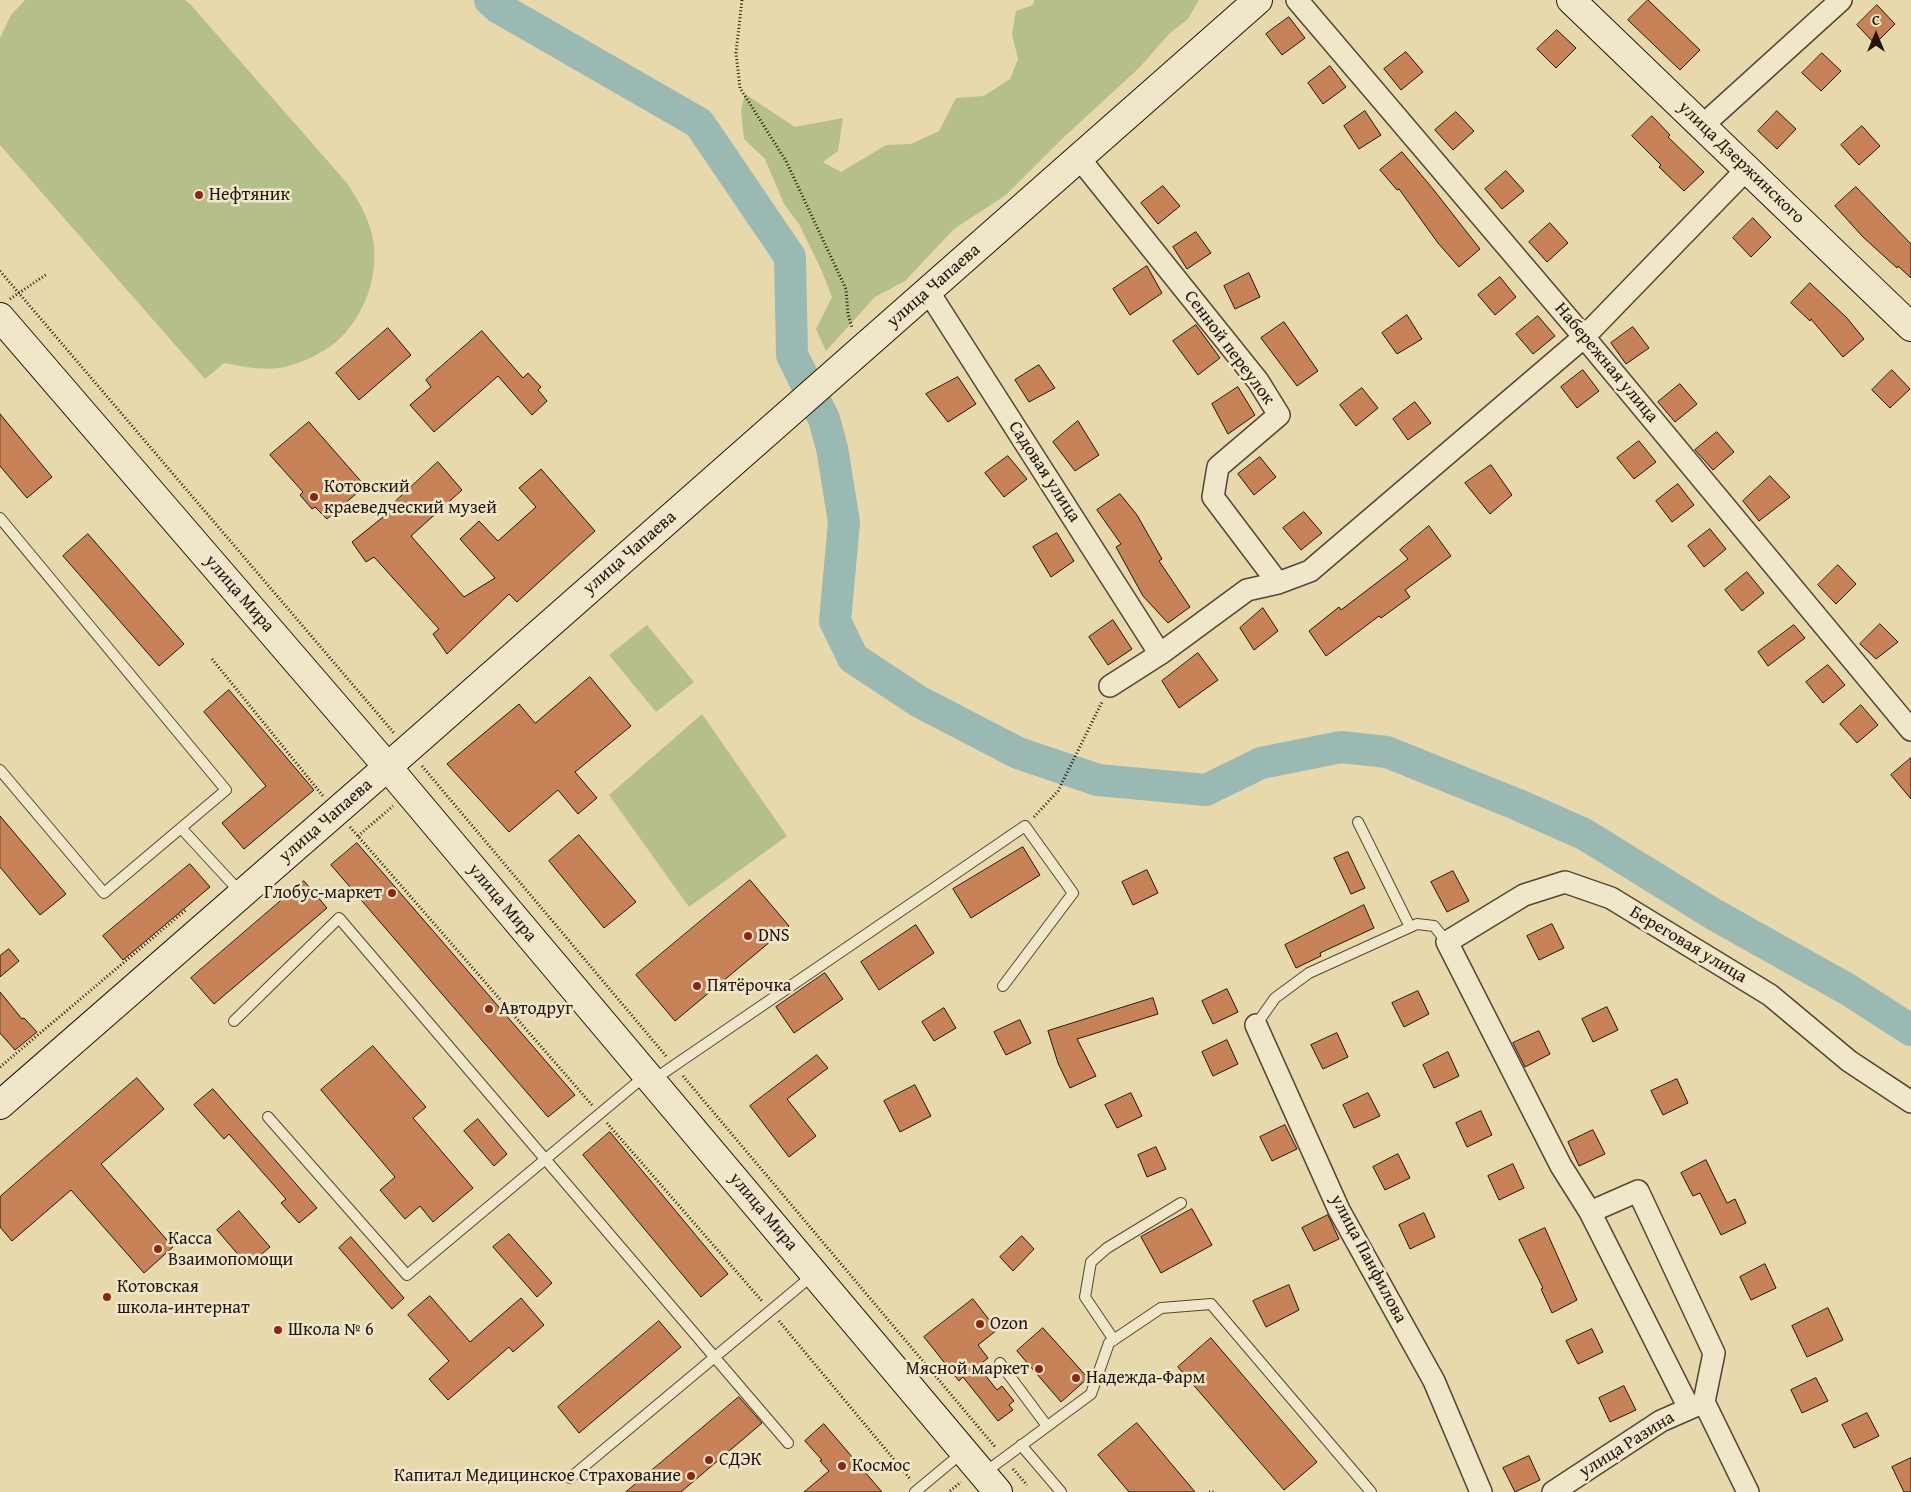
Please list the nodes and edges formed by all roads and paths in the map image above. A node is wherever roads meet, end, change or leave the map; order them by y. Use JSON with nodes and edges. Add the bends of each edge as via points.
{"nodes":[{"id":1,"x":742,"y":0,"type":"edge"},
{"id":2,"x":1297,"y":0,"type":"edge"},
{"id":3,"x":1571,"y":0,"type":"edge"},
{"id":4,"x":1841,"y":0,"type":"edge"},
{"id":5,"x":1252,"y":2,"type":"edge"},
{"id":6,"x":1702,"y":126,"type":"junction"},
{"id":7,"x":1079,"y":158,"type":"junction"},
{"id":8,"x":1747,"y":169,"type":"junction"},
{"id":9,"x":0,"y":271,"type":"edge"},
{"id":10,"x":47,"y":274,"type":"dead end"},
{"id":11,"x":928,"y":291,"type":"junction"},
{"id":12,"x":19,"y":293,"type":"junction"},
{"id":13,"x":4,"y":308,"type":"edge"},
{"id":14,"x":1911,"y":327,"type":"edge"},
{"id":15,"x":1584,"y":337,"type":"junction"},
{"id":16,"x":852,"y":358,"type":"junction"},
{"id":17,"x":0,"y":518,"type":"edge"},
{"id":18,"x":1278,"y":583,"type":"junction"},
{"id":19,"x":1160,"y":654,"type":"junction"},
{"id":20,"x":212,"y":659,"type":"dead end"},
{"id":21,"x":1110,"y":686,"type":"joint"},
{"id":22,"x":1911,"y":730,"type":"edge"},
{"id":23,"x":408,"y":749,"type":"junction"},
{"id":24,"x":388,"y":767,"type":"junction"},
{"id":25,"x":0,"y":770,"type":"edge"},
{"id":26,"x":336,"y":812,"type":"junction"},
{"id":27,"x":1358,"y":822,"type":"dead end"},
{"id":28,"x":1025,"y":826,"type":"junction"},
{"id":29,"x":181,"y":828,"type":"junction"},
{"id":30,"x":242,"y":894,"type":"junction"},
{"id":31,"x":1410,"y":927,"type":"junction"},
{"id":32,"x":1447,"y":942,"type":"junction"},
{"id":33,"x":1003,"y":986,"type":"dead end"},
{"id":34,"x":234,"y":1021,"type":"dead end"},
{"id":35,"x":1256,"y":1025,"type":"joint"},
{"id":36,"x":674,"y":1066,"type":"junction"},
{"id":37,"x":649,"y":1078,"type":"junction"},
{"id":38,"x":1911,"y":1102,"type":"edge"},
{"id":39,"x":0,"y":1105,"type":"edge"},
{"id":40,"x":599,"y":1114,"type":"junction"},
{"id":41,"x":268,"y":1117,"type":"dead end"},
{"id":42,"x":545,"y":1159,"type":"junction"},
{"id":43,"x":1181,"y":1203,"type":"dead end"},
{"id":44,"x":1590,"y":1212,"type":"junction"},
{"id":45,"x":815,"y":1274,"type":"junction"},
{"id":46,"x":771,"y":1311,"type":"junction"},
{"id":47,"x":1114,"y":1340,"type":"junction"},
{"id":48,"x":714,"y":1357,"type":"junction"},
{"id":49,"x":1000,"y":1363,"type":"dead end"},
{"id":50,"x":1697,"y":1405,"type":"junction"},
{"id":51,"x":1046,"y":1426,"type":"junction"},
{"id":52,"x":788,"y":1443,"type":"dead end"},
{"id":53,"x":1021,"y":1445,"type":"junction"},
{"id":54,"x":964,"y":1451,"type":"junction"},
{"id":55,"x":995,"y":1474,"type":"edge"},
{"id":56,"x":570,"y":1478,"type":"dead end"},
{"id":57,"x":1027,"y":1485,"type":"dead end"},
{"id":58,"x":917,"y":1491,"type":"edge"},
{"id":59,"x":1369,"y":1491,"type":"edge"},
{"id":60,"x":1061,"y":1492,"type":"edge"},
{"id":61,"x":1209,"y":1492,"type":"edge"},
{"id":62,"x":1216,"y":1492,"type":"edge"},
{"id":63,"x":1481,"y":1492,"type":"edge"},
{"id":64,"x":1553,"y":1492,"type":"edge"},
{"id":65,"x":1748,"y":1492,"type":"edge"}],
"edges":[{"from":1,"to":16,"type":"path","via":[[736,53],[740,88],[786,161],[846,289]]},
{"from":2,"to":15,"type":"street","name":"Набережная улица"},
{"from":3,"to":6,"type":"street","name":"улица Дзержинского"},
{"from":4,"to":6,"type":"street"},
{"from":5,"to":7,"type":"street","name":"улица Чапаева"},
{"from":6,"to":8,"type":"street","name":"улица Дзержинского"},
{"from":7,"to":11,"type":"street","name":"улица Чапаева"},
{"from":7,"to":18,"type":"street","name":"Сенной переулок","via":[[1258,381],[1279,415],[1218,467],[1213,497]]},
{"from":8,"to":14,"type":"street","name":"улица Дзержинского"},
{"from":8,"to":15,"type":"street"},
{"from":9,"to":12,"type":"path"},
{"from":10,"to":12,"type":"path"},
{"from":11,"to":16,"type":"street","name":"улица Чапаева"},
{"from":11,"to":19,"type":"street","name":"Садовая улица"},
{"from":12,"to":13,"type":"path"},
{"from":12,"to":23,"type":"path"},
{"from":13,"to":24,"type":"street","name":"улица Мира"},
{"from":15,"to":18,"type":"street","via":[[1310,571]]},
{"from":15,"to":22,"type":"street","name":"Набережная улица"},
{"from":16,"to":23,"type":"street","name":"улица Чапаева"},
{"from":17,"to":29,"type":"lane","via":[[226,790]]},
{"from":18,"to":19,"type":"street","via":[[1247,590]]},
{"from":19,"to":21,"type":"street"},
{"from":20,"to":26,"type":"path"},
{"from":21,"to":28,"type":"path","via":[[1058,791]]},
{"from":23,"to":24,"type":"street","name":"улица Чапаева"},
{"from":23,"to":36,"type":"path"},
{"from":24,"to":26,"type":"street","name":"улица Чапаева"},
{"from":24,"to":37,"type":"street","name":"улица Мира"},
{"from":25,"to":29,"type":"lane","via":[[104,893]]},
{"from":26,"to":30,"type":"street","name":"улица Чапаева"},
{"from":26,"to":40,"type":"path"},
{"from":27,"to":31,"type":"lane"},
{"from":28,"to":33,"type":"lane","via":[[1073,892]]},
{"from":28,"to":36,"type":"lane"},
{"from":29,"to":30,"type":"lane"},
{"from":30,"to":39,"type":"street","name":"улица Чапаева"},
{"from":31,"to":32,"type":"lane","via":[[1417,924],[1434,926]]},
{"from":31,"to":35,"type":"lane","via":[[1309,973],[1275,998]]},
{"from":32,"to":38,"type":"street","name":"Береговая улица","via":[[1524,895],[1565,882],[1611,898],[1770,995],[1849,1061]]},
{"from":32,"to":44,"type":"street","via":[[1561,1166]]},
{"from":34,"to":42,"type":"lane","via":[[339,918]]},
{"from":35,"to":63,"type":"street","name":"улица Панфилова","via":[[1339,1210],[1434,1381]]},
{"from":36,"to":37,"type":"lane"},
{"from":36,"to":55,"type":"path"},
{"from":37,"to":40,"type":"lane"},
{"from":37,"to":45,"type":"street","name":"улица Мира"},
{"from":40,"to":42,"type":"lane"},
{"from":40,"to":46,"type":"path"},
{"from":41,"to":42,"type":"lane","via":[[407,1275]]},
{"from":42,"to":48,"type":"lane"},
{"from":43,"to":47,"type":"lane","via":[[1107,1248],[1091,1262],[1085,1297]]},
{"from":44,"to":50,"type":"street"},
{"from":44,"to":50,"type":"street","via":[[1638,1191],[1714,1353]]},
{"from":45,"to":46,"type":"lane"},
{"from":45,"to":54,"type":"street","name":"улица Мира"},
{"from":46,"to":48,"type":"lane"},
{"from":46,"to":58,"type":"path"},
{"from":47,"to":51,"type":"lane","via":[[1109,1343],[1091,1394]]},
{"from":47,"to":59,"type":"lane","via":[[1161,1308],[1211,1304]]},
{"from":48,"to":52,"type":"lane"},
{"from":48,"to":56,"type":"lane"},
{"from":49,"to":51,"type":"lane"},
{"from":50,"to":64,"type":"street","name":"улица Разина","via":[[1661,1421]]},
{"from":50,"to":65,"type":"street"},
{"from":51,"to":53,"type":"lane"},
{"from":53,"to":55,"type":"lane"},
{"from":53,"to":60,"type":"lane"},
{"from":54,"to":55,"type":"street","name":"улица Мира"},
{"from":54,"to":58,"type":"lane"},
{"from":55,"to":57,"type":"path"},
{"from":61,"to":62,"type":"path"}]}
